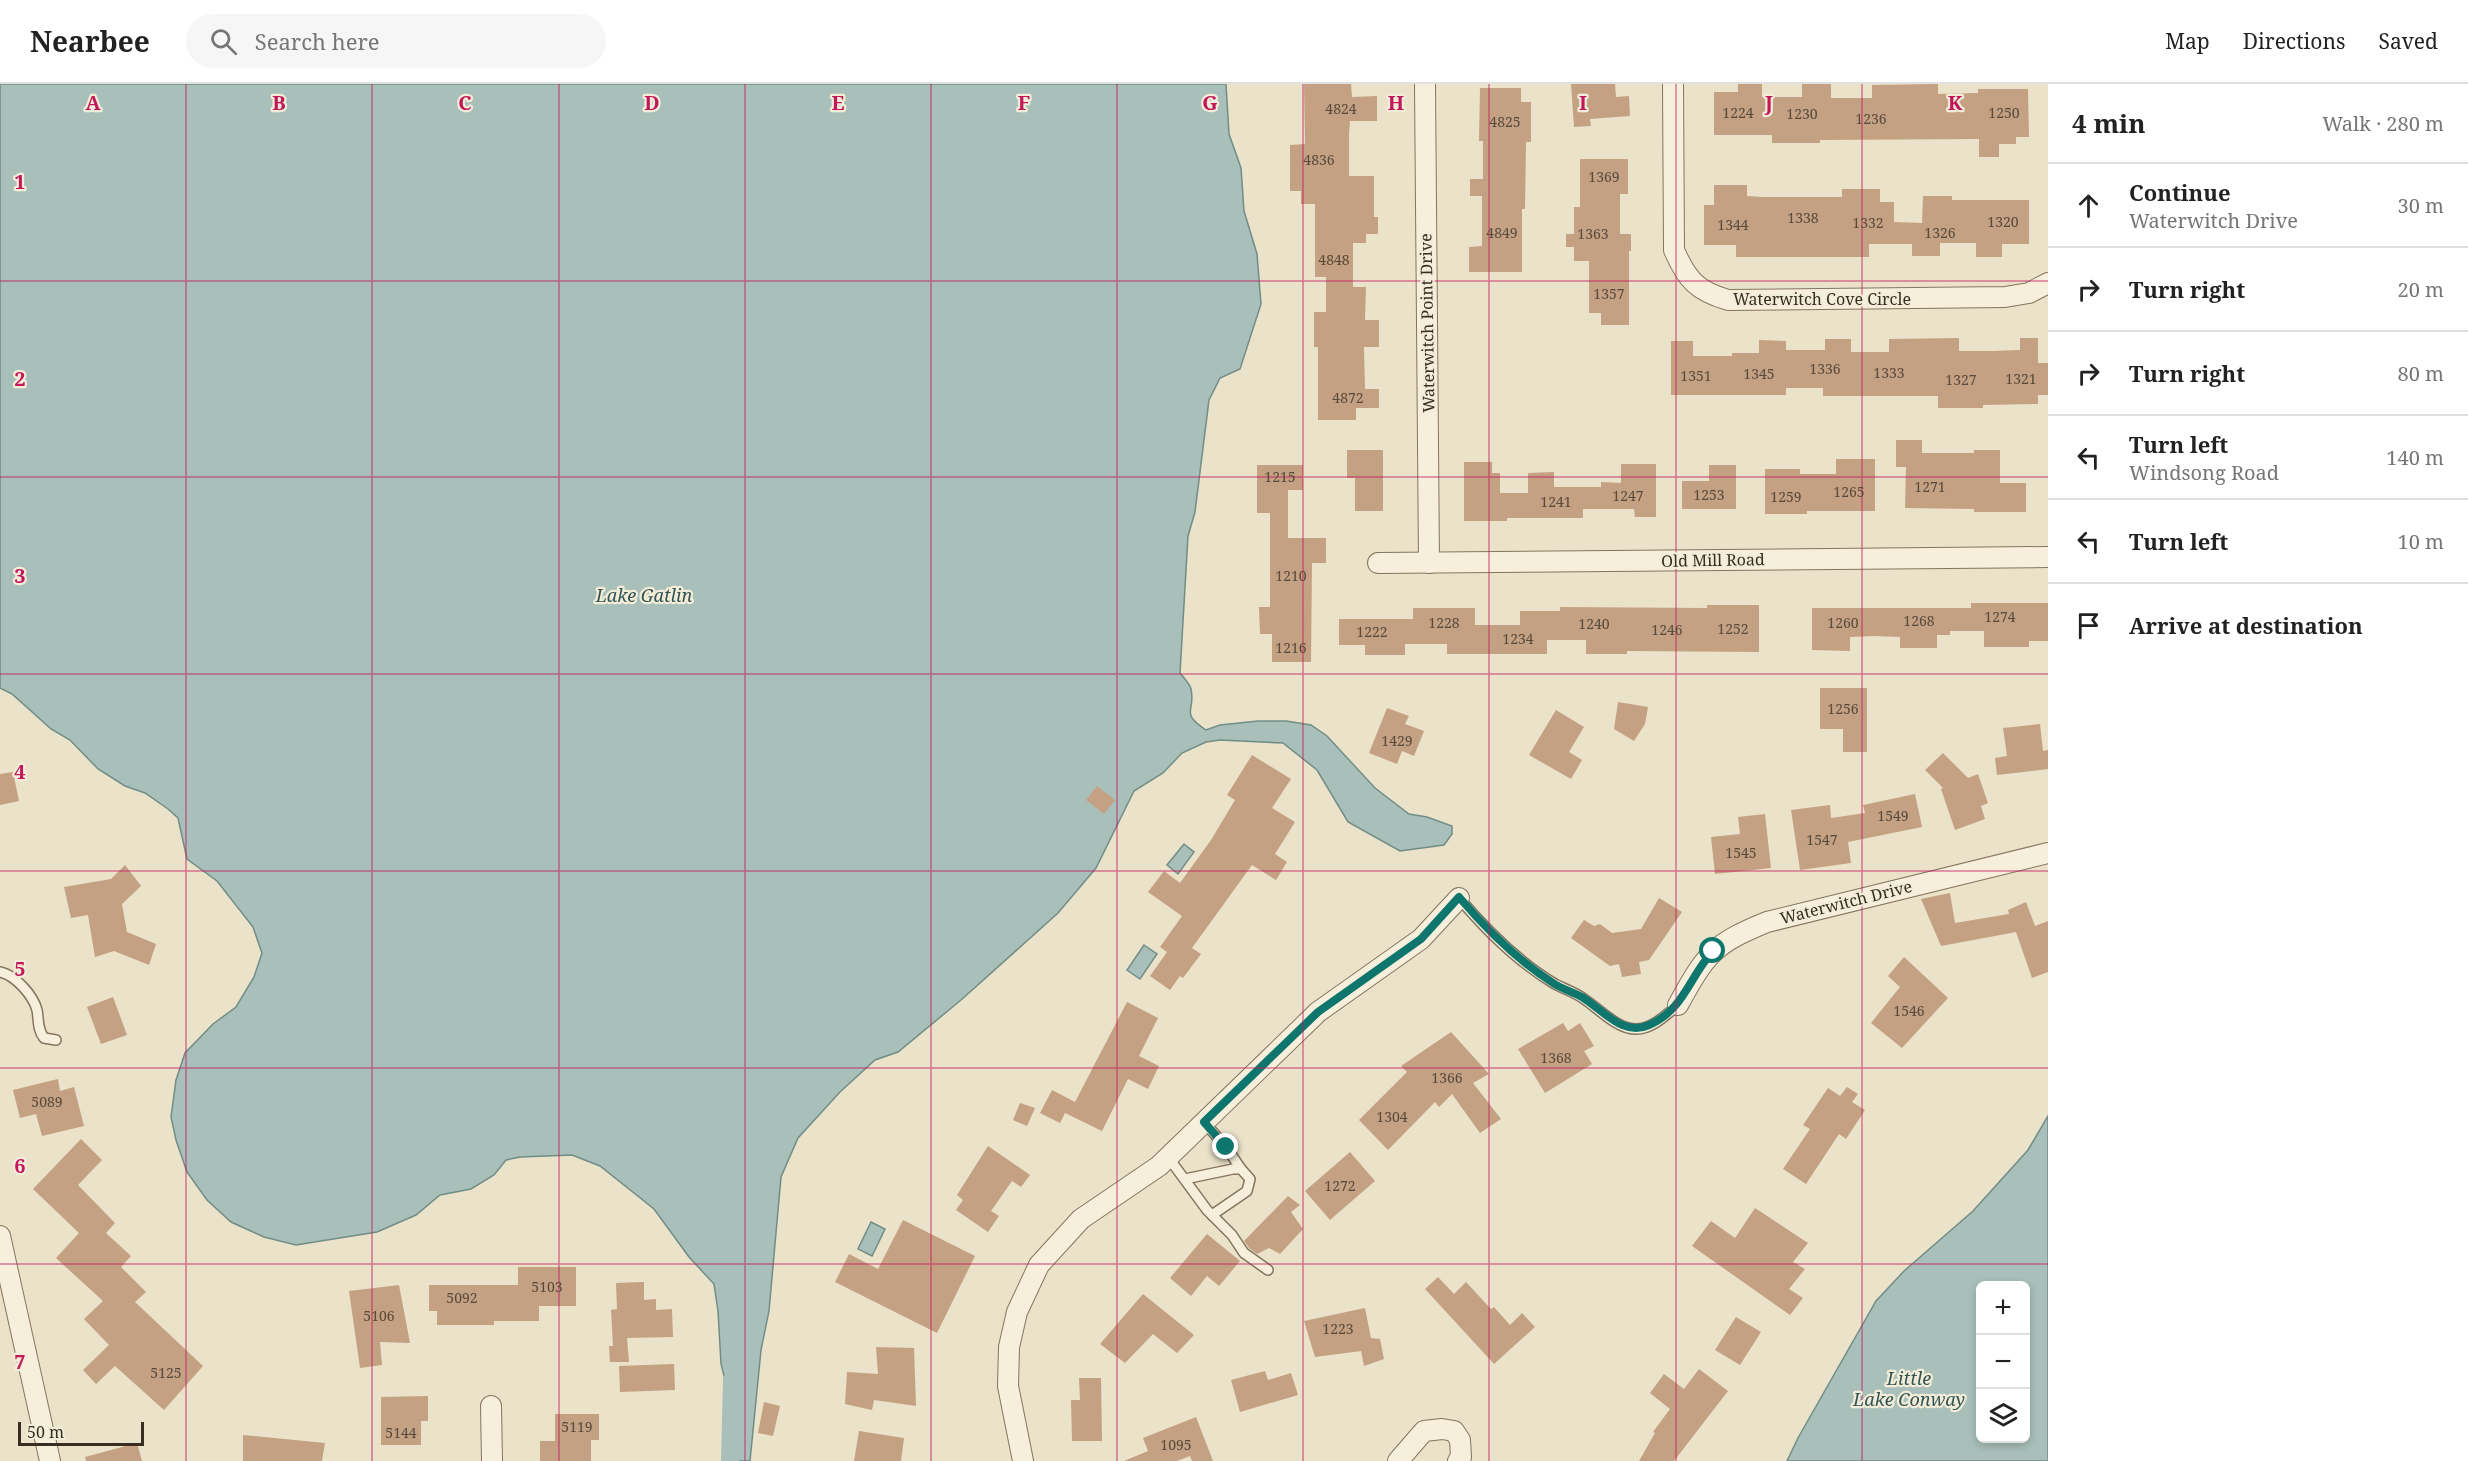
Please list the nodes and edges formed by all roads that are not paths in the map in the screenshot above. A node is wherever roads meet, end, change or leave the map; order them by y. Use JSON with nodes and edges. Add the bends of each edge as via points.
{"nodes":[{"id":1,"x":1425,"y":84,"type":"edge"},
{"id":2,"x":1673,"y":84,"type":"edge"},
{"id":3,"x":2048,"y":283,"type":"edge"},
{"id":4,"x":2048,"y":557,"type":"edge"},
{"id":5,"x":1378,"y":563,"type":"dead end"},
{"id":6,"x":1429,"y":563,"type":"junction"},
{"id":7,"x":2048,"y":853,"type":"edge"},
{"id":8,"x":1459,"y":897,"type":"joint"},
{"id":9,"x":0,"y":972,"type":"edge"},
{"id":10,"x":1678,"y":1005,"type":"joint"},
{"id":11,"x":56,"y":1040,"type":"dead end"},
{"id":12,"x":1204,"y":1122,"type":"junction"},
{"id":13,"x":1168,"y":1156,"type":"junction"},
{"id":14,"x":1241,"y":1169,"type":"junction"},
{"id":15,"x":1185,"y":1179,"type":"junction"},
{"id":16,"x":1212,"y":1215,"type":"junction"},
{"id":17,"x":0,"y":1236,"type":"edge"},
{"id":18,"x":1268,"y":1270,"type":"dead end"},
{"id":19,"x":491,"y":1406,"type":"dead end"},
{"id":20,"x":50,"y":1461,"type":"edge"},
{"id":21,"x":492,"y":1461,"type":"edge"},
{"id":22,"x":1023,"y":1461,"type":"edge"},
{"id":23,"x":1398,"y":1461,"type":"edge"},
{"id":24,"x":1458,"y":1461,"type":"edge"}],
"edges":[{"from":1,"to":6,"type":"street","name":"Waterwitch Point Drive"},
{"from":2,"to":3,"type":"street","name":"Waterwitch Cove Circle","via":[[1674,250],[1694,284],[1710,295],[1728,300],[2005,297],[2029,293]]},
{"from":4,"to":6,"type":"street","name":"Old Mill Road"},
{"from":5,"to":6,"type":"street","name":"Old Mill Road"},
{"from":7,"to":10,"type":"street","name":"Waterwitch Drive","via":[[1767,921],[1736,934],[1706,958]]},
{"from":8,"to":10,"type":"lane","via":[[1486,930],[1529,966],[1624,1027],[1646,1027]]},
{"from":8,"to":12,"type":"street","via":[[1421,939],[1318,1012]]},
{"from":9,"to":11,"type":"lane","via":[[25,990],[36,1007],[39,1032],[44,1038]]},
{"from":12,"to":13,"type":"street"},
{"from":12,"to":14,"type":"lane"},
{"from":13,"to":15,"type":"lane"},
{"from":13,"to":22,"type":"street","via":[[1081,1219],[1040,1265],[1017,1312],[1009,1347],[1008,1386]]},
{"from":14,"to":15,"type":"lane"},
{"from":14,"to":16,"type":"lane","via":[[1250,1179],[1247,1191]]},
{"from":15,"to":16,"type":"lane"},
{"from":16,"to":18,"type":"lane","via":[[1244,1253]]},
{"from":17,"to":20,"type":"street"},
{"from":19,"to":21,"type":"street"},
{"from":23,"to":24,"type":"street","via":[[1424,1431],[1442,1429],[1454,1431],[1460,1440]]}]}
